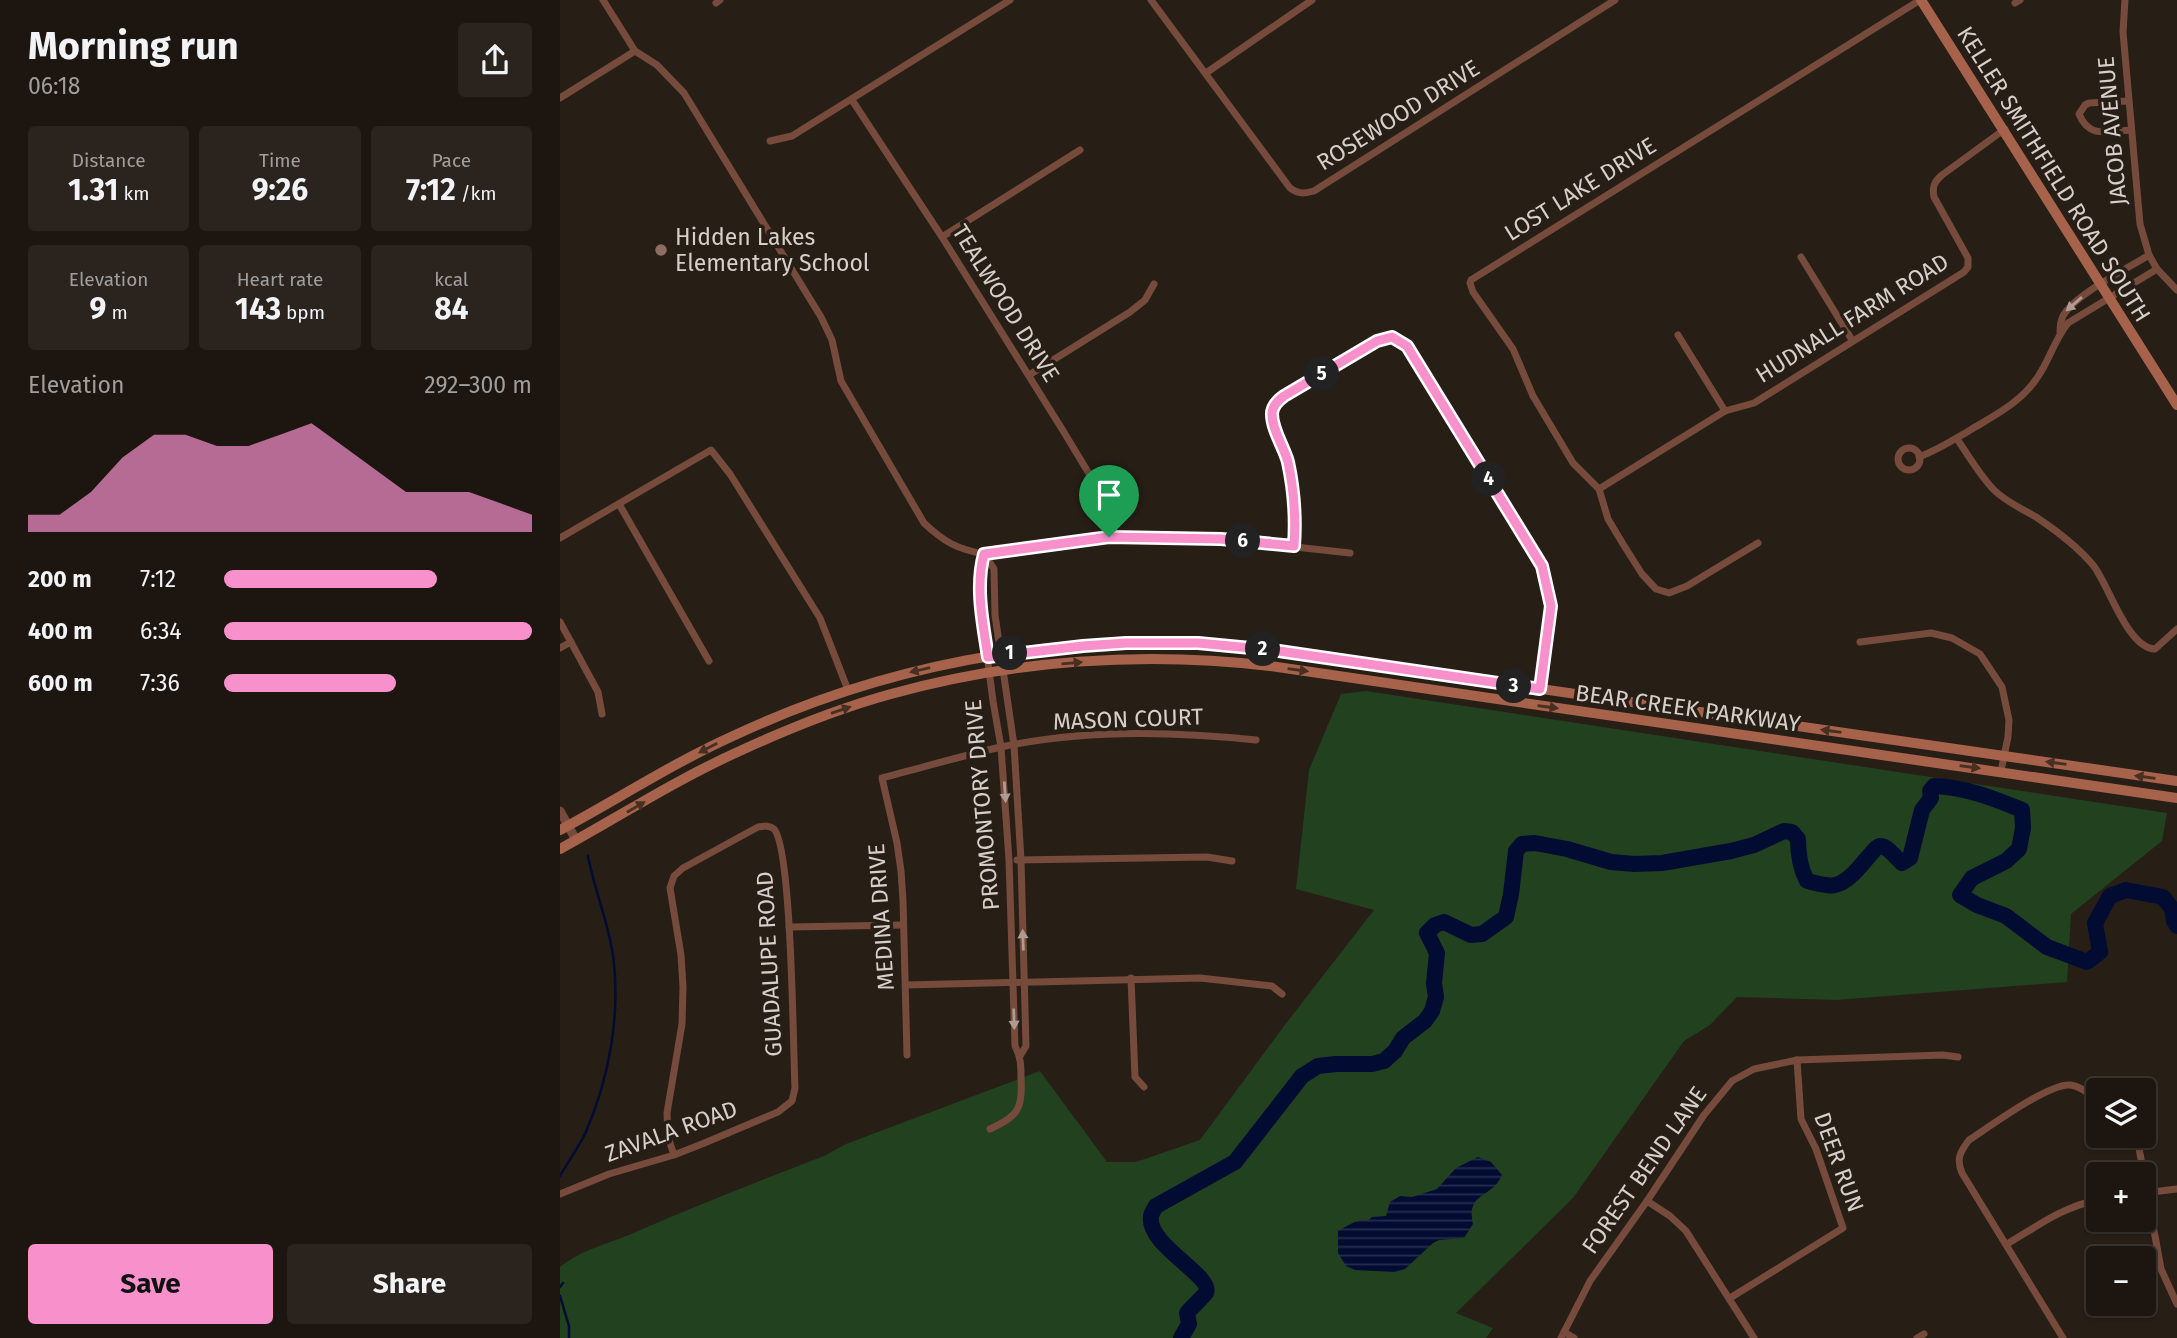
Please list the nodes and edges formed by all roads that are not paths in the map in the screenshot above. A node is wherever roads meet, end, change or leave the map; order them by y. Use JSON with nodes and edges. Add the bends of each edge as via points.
{"nodes":[{"id":1,"x":603,"y":0,"type":"edge"},
{"id":2,"x":1010,"y":0,"type":"edge"},
{"id":3,"x":1151,"y":0,"type":"edge"},
{"id":4,"x":1312,"y":0,"type":"edge"},
{"id":5,"x":1615,"y":0,"type":"edge"},
{"id":6,"x":1921,"y":0,"type":"edge"},
{"id":7,"x":2125,"y":0,"type":"edge"},
{"id":8,"x":635,"y":51,"type":"junction"},
{"id":9,"x":1206,"y":73,"type":"junction"},
{"id":10,"x":560,"y":98,"type":"edge"},
{"id":11,"x":852,"y":100,"type":"junction"},
{"id":12,"x":2128,"y":101,"type":"junction"},
{"id":13,"x":2005,"y":130,"type":"junction"},
{"id":14,"x":2131,"y":130,"type":"junction"},
{"id":15,"x":770,"y":141,"type":"dead end"},
{"id":16,"x":1080,"y":150,"type":"dead end"},
{"id":17,"x":942,"y":237,"type":"junction"},
{"id":18,"x":2149,"y":256,"type":"junction"},
{"id":19,"x":1801,"y":257,"type":"dead end"},
{"id":20,"x":2157,"y":269,"type":"junction"},
{"id":21,"x":2101,"y":284,"type":"junction"},
{"id":22,"x":1154,"y":285,"type":"dead end"},
{"id":23,"x":2177,"y":290,"type":"edge"},
{"id":24,"x":2110,"y":299,"type":"junction"},
{"id":25,"x":2060,"y":332,"type":"junction"},
{"id":26,"x":1678,"y":335,"type":"dead end"},
{"id":27,"x":1852,"y":340,"type":"junction"},
{"id":28,"x":1029,"y":375,"type":"junction"},
{"id":29,"x":2177,"y":405,"type":"edge"},
{"id":30,"x":1725,"y":411,"type":"junction"},
{"id":31,"x":1957,"y":439,"type":"junction"},
{"id":32,"x":1920,"y":457,"type":"dead end"},
{"id":33,"x":1599,"y":489,"type":"junction"},
{"id":34,"x":620,"y":504,"type":"junction"},
{"id":35,"x":1109,"y":537,"type":"junction"},
{"id":36,"x":560,"y":538,"type":"edge"},
{"id":37,"x":1758,"y":543,"type":"dead end"},
{"id":38,"x":1294,"y":546,"type":"junction"},
{"id":39,"x":1350,"y":553,"type":"dead end"},
{"id":40,"x":984,"y":554,"type":"junction"},
{"id":41,"x":995,"y":615,"type":"junction"},
{"id":42,"x":982,"y":617,"type":"junction"},
{"id":43,"x":561,"y":627,"type":"edge"},
{"id":44,"x":2177,"y":629,"type":"edge"},
{"id":45,"x":571,"y":642,"type":"junction"},
{"id":46,"x":1860,"y":642,"type":"dead end"},
{"id":47,"x":560,"y":648,"type":"edge"},
{"id":48,"x":1002,"y":655,"type":"junction"},
{"id":49,"x":988,"y":657,"type":"junction"},
{"id":50,"x":709,"y":661,"type":"dead end"},
{"id":51,"x":1004,"y":671,"type":"junction"},
{"id":52,"x":990,"y":673,"type":"junction"},
{"id":53,"x":1540,"y":689,"type":"junction"},
{"id":54,"x":848,"y":690,"type":"junction"},
{"id":55,"x":1009,"y":707,"type":"junction"},
{"id":56,"x":995,"y":710,"type":"junction"},
{"id":57,"x":603,"y":714,"type":"dead end"},
{"id":58,"x":1256,"y":740,"type":"dead end"},
{"id":59,"x":1014,"y":745,"type":"junction"},
{"id":60,"x":1002,"y":747,"type":"junction"},
{"id":61,"x":2003,"y":756,"type":"junction"},
{"id":62,"x":2001,"y":771,"type":"junction"},
{"id":63,"x":2123,"y":773,"type":"junction"},
{"id":64,"x":882,"y":778,"type":"joint"},
{"id":65,"x":2177,"y":781,"type":"edge"},
{"id":66,"x":2120,"y":789,"type":"junction"},
{"id":67,"x":2177,"y":798,"type":"edge"},
{"id":68,"x":560,"y":811,"type":"edge"},
{"id":69,"x":564,"y":828,"type":"edge"},
{"id":70,"x":576,"y":840,"type":"junction"},
{"id":71,"x":560,"y":849,"type":"edge"},
{"id":72,"x":1009,"y":860,"type":"junction"},
{"id":73,"x":1021,"y":860,"type":"junction"},
{"id":74,"x":1233,"y":861,"type":"dead end"},
{"id":75,"x":903,"y":925,"type":"junction"},
{"id":76,"x":789,"y":928,"type":"junction"},
{"id":77,"x":1131,"y":978,"type":"junction"},
{"id":78,"x":1024,"y":982,"type":"junction"},
{"id":79,"x":1013,"y":983,"type":"junction"},
{"id":80,"x":906,"y":985,"type":"junction"},
{"id":81,"x":1282,"y":994,"type":"dead end"},
{"id":82,"x":907,"y":1055,"type":"dead end"},
{"id":83,"x":1020,"y":1056,"type":"junction"},
{"id":84,"x":1958,"y":1057,"type":"dead end"},
{"id":85,"x":1797,"y":1060,"type":"junction"},
{"id":86,"x":1144,"y":1087,"type":"dead end"},
{"id":87,"x":2086,"y":1093,"type":"edge"},
{"id":88,"x":792,"y":1101,"type":"joint"},
{"id":89,"x":990,"y":1129,"type":"dead end"},
{"id":90,"x":674,"y":1155,"type":"junction"},
{"id":91,"x":2177,"y":1189,"type":"edge"},
{"id":92,"x":2156,"y":1192,"type":"edge"},
{"id":93,"x":560,"y":1194,"type":"edge"},
{"id":94,"x":1647,"y":1201,"type":"junction"},
{"id":95,"x":2086,"y":1203,"type":"edge"},
{"id":96,"x":2154,"y":1232,"type":"edge"},
{"id":97,"x":2007,"y":1244,"type":"junction"},
{"id":98,"x":1730,"y":1298,"type":"junction"},
{"id":99,"x":2177,"y":1304,"type":"edge"},
{"id":100,"x":1563,"y":1335,"type":"edge"},
{"id":101,"x":1574,"y":1338,"type":"edge"},
{"id":102,"x":1754,"y":1338,"type":"edge"},
{"id":103,"x":2063,"y":1338,"type":"edge"}],
"edges":[{"from":1,"to":8,"type":"street"},
{"from":2,"to":11,"type":"street"},
{"from":3,"to":9,"type":"street","name":"ROSEWOOD DRIVE"},
{"from":4,"to":9,"type":"street"},
{"from":5,"to":9,"type":"street","name":"ROSEWOOD DRIVE","via":[[1304,194],[1290,188]]},
{"from":6,"to":13,"type":"main road","name":"KELLER SMITHFIELD ROAD SOUTH"},
{"from":6,"to":33,"type":"street","name":"LOST LAKE DRIVE","via":[[1471,279],[1474,292],[1513,349],[1533,396],[1573,463]]},
{"from":7,"to":12,"type":"street","name":"JACOB AVENUE"},
{"from":8,"to":10,"type":"street"},
{"from":8,"to":40,"type":"street","via":[[657,65],[684,93],[813,305],[832,340],[841,381],[925,523],[941,539],[964,551]]},
{"from":11,"to":15,"type":"street","via":[[792,136]]},
{"from":11,"to":17,"type":"street","name":"TEALWOOD DRIVE"},
{"from":12,"to":14,"type":"street","name":"JACOB AVENUE"},
{"from":12,"to":14,"type":"street","via":[[2090,103],[2079,114],[2091,131]]},
{"from":13,"to":21,"type":"main road","name":"KELLER SMITHFIELD ROAD SOUTH"},
{"from":13,"to":27,"type":"street","name":"HUDNALL FARM ROAD","via":[[1942,175],[1932,189],[1968,258],[1968,267]]},
{"from":14,"to":18,"type":"street","name":"JACOB AVENUE","via":[[2140,224]]},
{"from":16,"to":17,"type":"street"},
{"from":17,"to":28,"type":"street","name":"TEALWOOD DRIVE"},
{"from":18,"to":20,"type":"street","name":"JACOB AVENUE"},
{"from":18,"to":21,"type":"street"},
{"from":19,"to":27,"type":"street"},
{"from":20,"to":23,"type":"street","name":"JACOB AVENUE"},
{"from":20,"to":24,"type":"street"},
{"from":21,"to":24,"type":"main road","name":"KELLER SMITHFIELD ROAD SOUTH"},
{"from":21,"to":25,"type":"street","one_way":true,"via":[[2063,314]]},
{"from":22,"to":28,"type":"street","via":[[1130,312]]},
{"from":24,"to":25,"type":"street"},
{"from":24,"to":29,"type":"main road","name":"KELLER SMITHFIELD ROAD SOUTH"},
{"from":25,"to":31,"type":"street","via":[[2039,375],[2021,397]]},
{"from":26,"to":30,"type":"street"},
{"from":27,"to":30,"type":"street","name":"HUDNALL FARM ROAD","via":[[1754,403]]},
{"from":28,"to":35,"type":"street","name":"TEALWOOD DRIVE","via":[[1088,472]]},
{"from":30,"to":33,"type":"street","name":"HUDNALL FARM ROAD"},
{"from":31,"to":32,"type":"street"},
{"from":31,"to":44,"type":"street","via":[[1996,491],[2081,552],[2141,644],[2155,649]]},
{"from":33,"to":37,"type":"street","via":[[1608,519],[1656,589],[1669,593],[1687,586]]},
{"from":34,"to":36,"type":"street"},
{"from":34,"to":50,"type":"street"},
{"from":34,"to":54,"type":"street","via":[[711,450],[820,618]]},
{"from":35,"to":38,"type":"street"},
{"from":35,"to":40,"type":"street"},
{"from":38,"to":39,"type":"street"},
{"from":38,"to":53,"type":"street","via":[[1296,518],[1287,462],[1273,421],[1276,402],[1377,341],[1399,340],[1415,358],[1542,566],[1551,606]]},
{"from":40,"to":41,"type":"street","name":"PROMONTORY DRIVE","via":[[994,569]]},
{"from":40,"to":42,"type":"street","name":"PROMONTORY DRIVE","via":[[980,569]]},
{"from":41,"to":42,"type":"street"},
{"from":41,"to":48,"type":"street","name":"PROMONTORY DRIVE"},
{"from":42,"to":49,"type":"street","name":"PROMONTORY DRIVE"},
{"from":43,"to":45,"type":"street"},
{"from":45,"to":47,"type":"street"},
{"from":45,"to":57,"type":"street"},
{"from":46,"to":61,"type":"street","via":[[1931,633],[1952,638],[1980,654],[2002,687],[2009,720]]},
{"from":48,"to":49,"type":"main road","name":"BEAR CREEK PARKWAY"},
{"from":48,"to":51,"type":"street","name":"PROMONTORY DRIVE"},
{"from":48,"to":53,"type":"main road","name":"BEAR CREEK PARKWAY","via":[[1126,643],[1198,643]]},
{"from":49,"to":52,"type":"street","name":"PROMONTORY DRIVE"},
{"from":49,"to":54,"type":"main road","name":"BEAR CREEK PARKWAY","one_way":true,"via":[[920,669]]},
{"from":51,"to":52,"type":"main road","name":"BEAR CREEK PARKWAY"},
{"from":51,"to":55,"type":"street","name":"PROMONTORY DRIVE"},
{"from":51,"to":62,"type":"main road","name":"BEAR CREEK PARKWAY","one_way":true,"via":[[1126,660],[1229,661]]},
{"from":52,"to":56,"type":"street","name":"PROMONTORY DRIVE"},
{"from":70,"to":52,"type":"main road","name":"BEAR CREEK PARKWAY","one_way":true,"via":[[702,769],[818,718],[888,694]]},
{"from":61,"to":53,"type":"main road","name":"BEAR CREEK PARKWAY","one_way":true},
{"from":54,"to":69,"type":"main road","name":"BEAR CREEK PARKWAY","one_way":true,"via":[[732,736]]},
{"from":55,"to":56,"type":"street"},
{"from":55,"to":59,"type":"street","name":"PROMONTORY DRIVE"},
{"from":56,"to":60,"type":"street","name":"PROMONTORY DRIVE"},
{"from":58,"to":59,"type":"street","name":"MASON COURT","via":[[1129,734]]},
{"from":59,"to":60,"type":"street","name":"MASON COURT"},
{"from":59,"to":73,"type":"street","name":"PROMONTORY DRIVE"},
{"from":60,"to":64,"type":"street","name":"MASON COURT"},
{"from":60,"to":72,"type":"street","name":"PROMONTORY DRIVE","one_way":true},
{"from":61,"to":62,"type":"street"},
{"from":63,"to":61,"type":"main road","name":"BEAR CREEK PARKWAY","one_way":true},
{"from":62,"to":66,"type":"main road","name":"BEAR CREEK PARKWAY"},
{"from":65,"to":63,"type":"main road","name":"BEAR CREEK PARKWAY","one_way":true},
{"from":63,"to":66,"type":"main road"},
{"from":64,"to":75,"type":"street","name":"MEDINA DRIVE","via":[[897,843]]},
{"from":66,"to":67,"type":"main road","name":"BEAR CREEK PARKWAY"},
{"from":68,"to":69,"type":"street"},
{"from":69,"to":70,"type":"street"},
{"from":70,"to":71,"type":"main road","name":"BEAR CREEK PARKWAY"},
{"from":72,"to":73,"type":"street"},
{"from":72,"to":79,"type":"street","name":"PROMONTORY DRIVE"},
{"from":73,"to":74,"type":"street","via":[[1207,857]]},
{"from":78,"to":73,"type":"street","name":"PROMONTORY DRIVE","one_way":true},
{"from":75,"to":76,"type":"street"},
{"from":75,"to":80,"type":"street","name":"MEDINA DRIVE"},
{"from":76,"to":88,"type":"street","name":"GUADALUPE ROAD"},
{"from":76,"to":90,"type":"street","name":"GUADALUPE ROAD","via":[[785,871],[772,828],[758,827],[674,876],[670,888],[683,987],[680,1046],[667,1113]]},
{"from":77,"to":78,"type":"street"},
{"from":77,"to":81,"type":"street","via":[[1200,978],[1272,986]]},
{"from":77,"to":86,"type":"street","via":[[1135,1077]]},
{"from":78,"to":79,"type":"street"},
{"from":78,"to":83,"type":"street","name":"PROMONTORY DRIVE","via":[[1026,1046]]},
{"from":79,"to":80,"type":"street"},
{"from":79,"to":83,"type":"street","name":"PROMONTORY DRIVE","one_way":true,"via":[[1015,1046]]},
{"from":80,"to":82,"type":"street","name":"MEDINA DRIVE"},
{"from":83,"to":89,"type":"street","name":"PROMONTORY DRIVE","via":[[1019,1109]]},
{"from":84,"to":85,"type":"street","name":"FOREST BEND LANE"},
{"from":85,"to":94,"type":"street","name":"FOREST BEND LANE","via":[[1754,1069],[1732,1082],[1704,1115]]},
{"from":85,"to":98,"type":"street","name":"DEER RUN","via":[[1801,1119],[1843,1228]]},
{"from":87,"to":97,"type":"street","via":[[2078,1087],[2052,1088],[1969,1140],[1961,1152],[1958,1164]]},
{"from":88,"to":90,"type":"street","name":"ZAVALA ROAD","via":[[778,1112]]},
{"from":90,"to":93,"type":"street","name":"ZAVALA ROAD"},
{"from":91,"to":92,"type":"street"},
{"from":94,"to":98,"type":"street","via":[[1686,1231]]},
{"from":94,"to":100,"type":"street","name":"FOREST BEND LANE","via":[[1590,1281]]},
{"from":95,"to":97,"type":"street","via":[[2062,1211]]},
{"from":96,"to":99,"type":"street","via":[[2161,1269]]},
{"from":97,"to":103,"type":"street"},
{"from":98,"to":102,"type":"street"},
{"from":100,"to":101,"type":"street"}]}
